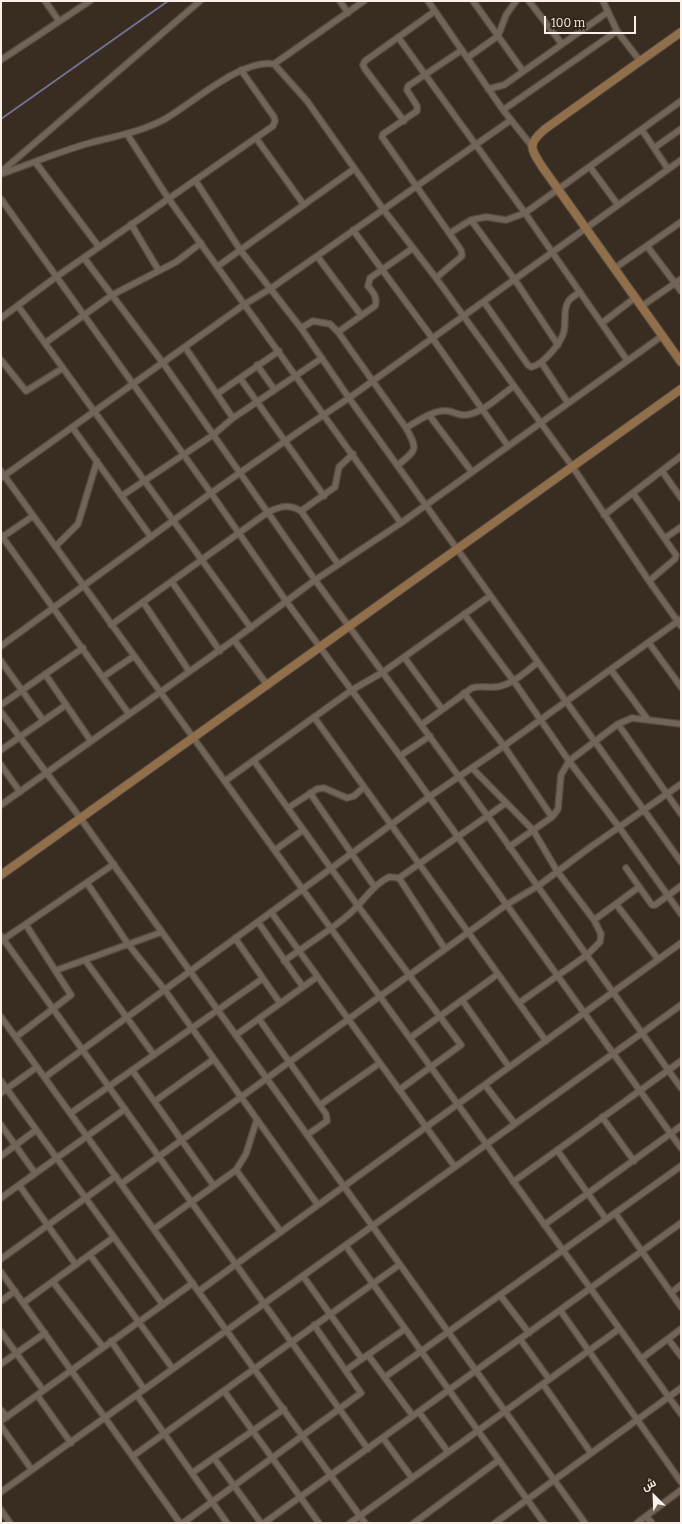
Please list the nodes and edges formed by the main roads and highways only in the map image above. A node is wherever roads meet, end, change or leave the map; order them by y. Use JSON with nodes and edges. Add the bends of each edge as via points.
{"nodes":[{"id":1,"x":681,"y":32,"type":"edge"},
{"id":2,"x":681,"y":362,"type":"edge"},
{"id":3,"x":681,"y":389,"type":"edge"},
{"id":4,"x":1,"y":875,"type":"edge"}],
"edges":[{"from":1,"to":2,"type":"main road","via":[[545,129],[531,145],[536,157]]},
{"from":3,"to":4,"type":"main road"}]}
